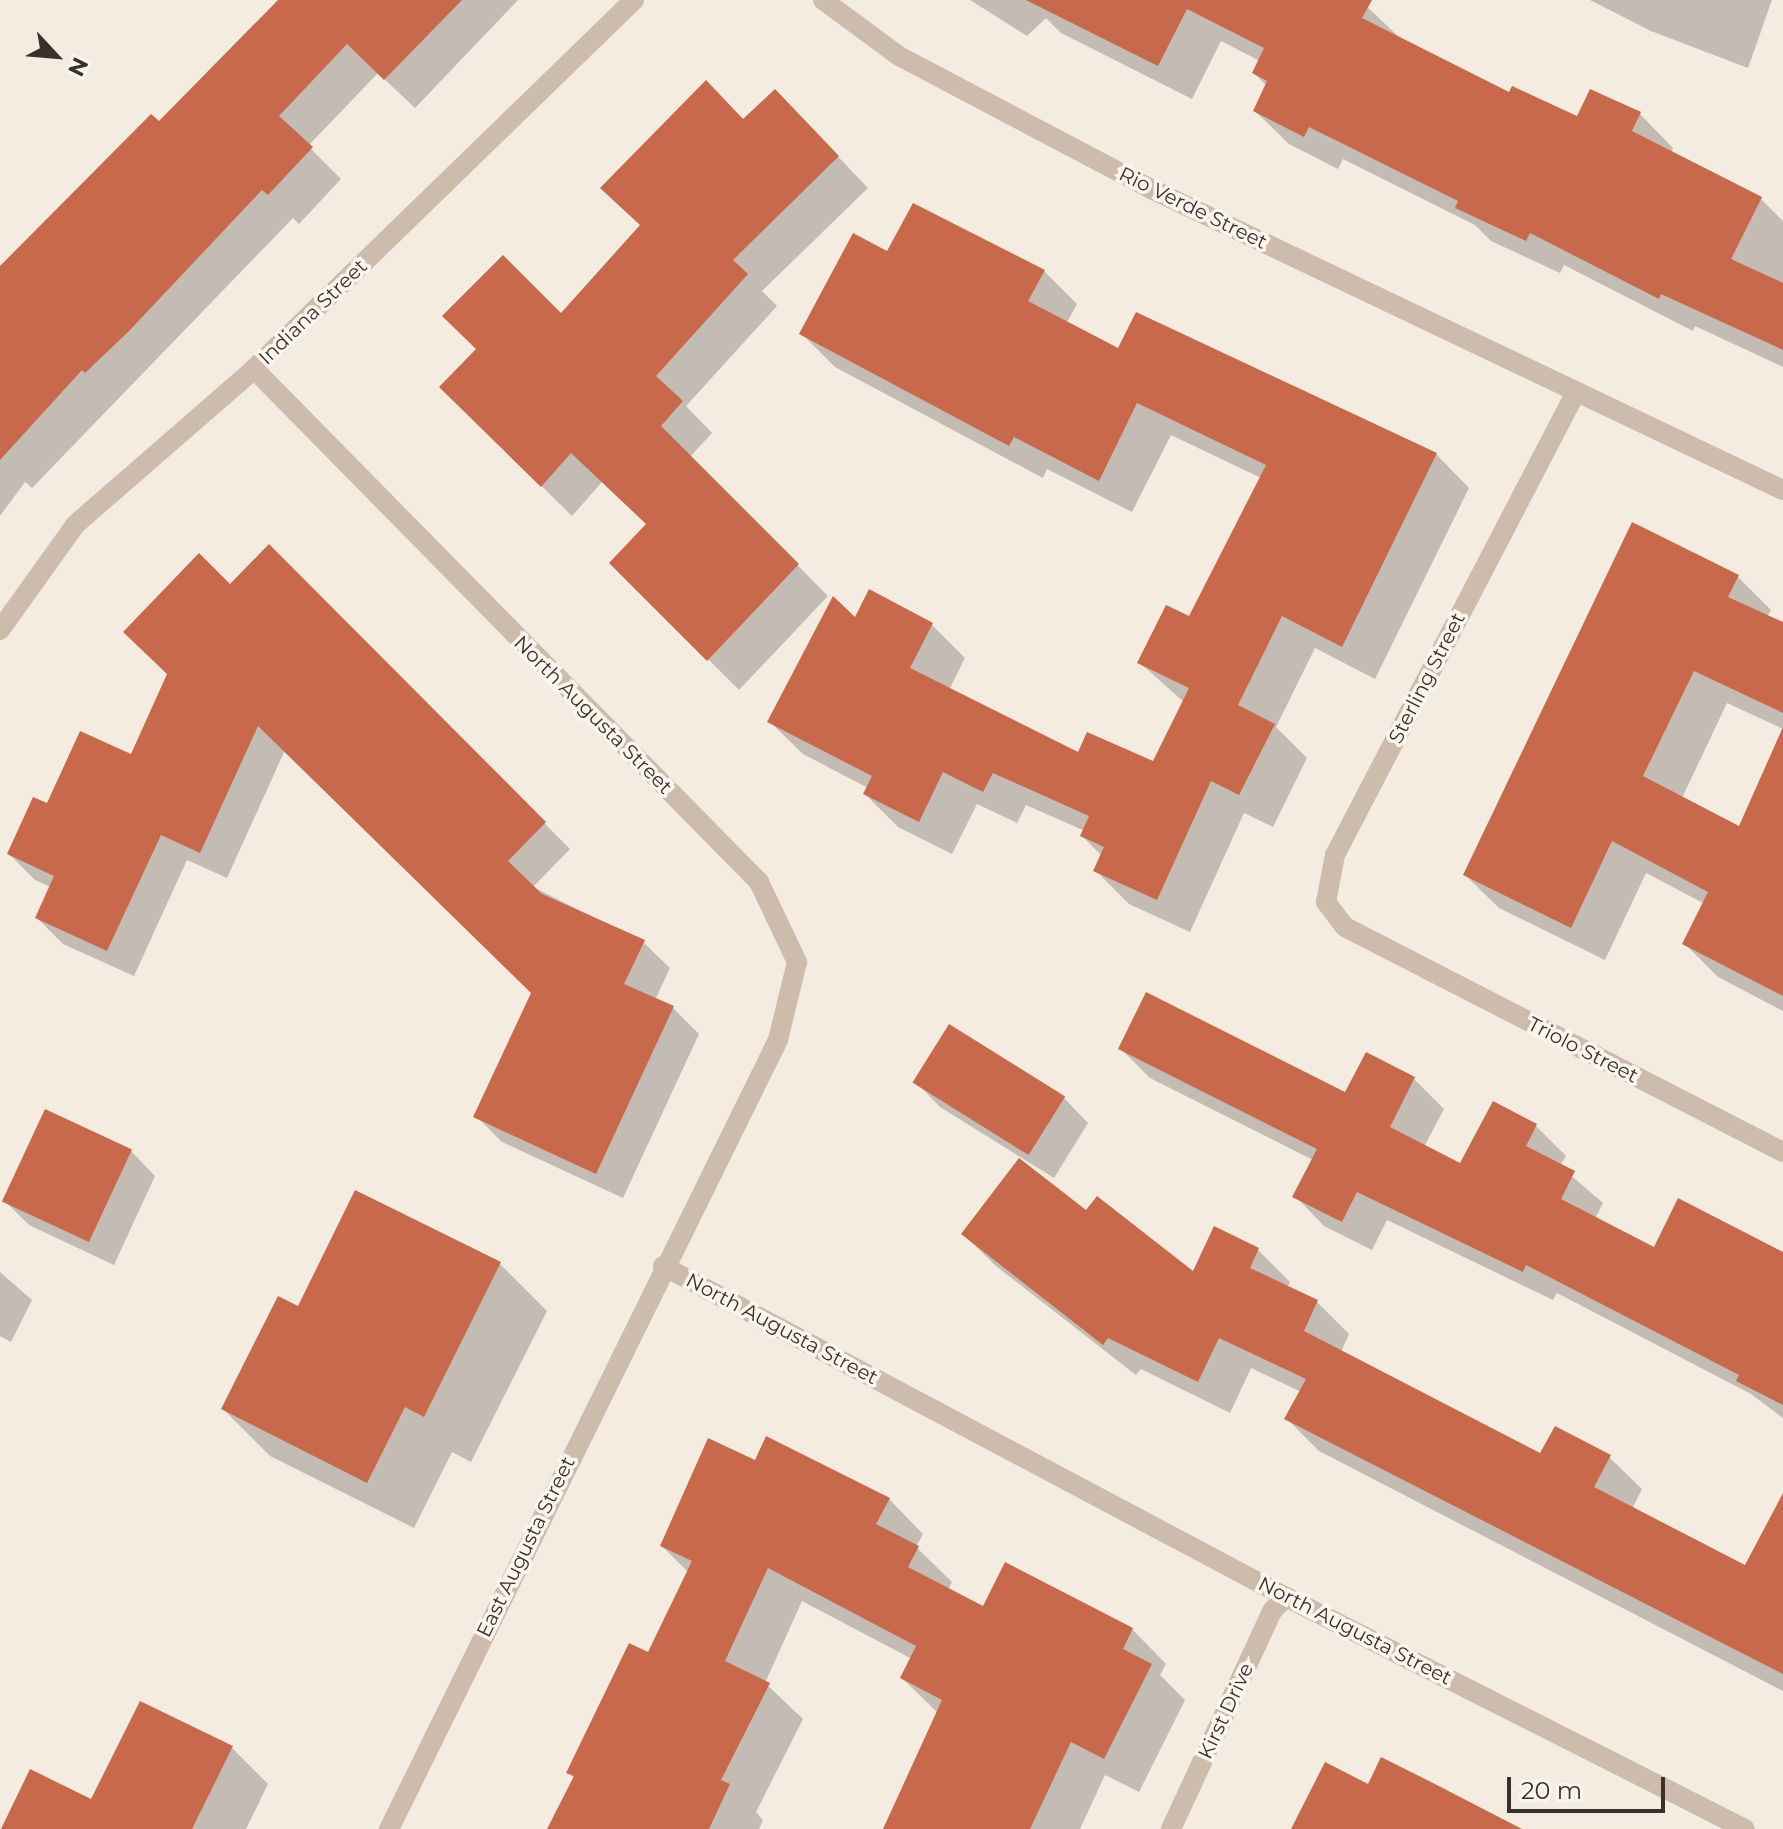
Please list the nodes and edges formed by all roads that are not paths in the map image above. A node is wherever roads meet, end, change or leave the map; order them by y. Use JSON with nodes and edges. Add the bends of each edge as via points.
{"nodes":[{"id":1,"x":634,"y":0,"type":"edge"},
{"id":2,"x":823,"y":0,"type":"edge"},
{"id":3,"x":254,"y":369,"type":"junction"},
{"id":4,"x":1575,"y":394,"type":"junction"},
{"id":5,"x":1783,"y":490,"type":"edge"},
{"id":6,"x":0,"y":630,"type":"edge"},
{"id":7,"x":1383,"y":947,"type":"joint"},
{"id":8,"x":1783,"y":1152,"type":"edge"},
{"id":9,"x":663,"y":1266,"type":"junction"},
{"id":10,"x":1286,"y":1597,"type":"junction"},
{"id":11,"x":389,"y":1829,"type":"edge"},
{"id":12,"x":1171,"y":1829,"type":"edge"},
{"id":13,"x":1745,"y":1829,"type":"edge"}],
"edges":[{"from":1,"to":3,"type":"street","name":"Indiana Street"},
{"from":2,"to":4,"type":"street","name":"Rio Verde Street","via":[[899,56],[1149,188]]},
{"from":3,"to":6,"type":"street","name":"Indiana Street","via":[[76,524]]},
{"from":3,"to":9,"type":"street","name":"North Augusta Street","via":[[759,882],[797,962],[778,1040]]},
{"from":4,"to":5,"type":"street","name":"Rio Verde Street"},
{"from":4,"to":7,"type":"street","name":"Sterling Street","via":[[1335,855],[1326,902],[1345,927]]},
{"from":7,"to":8,"type":"street","name":"Triolo Street"},
{"from":9,"to":10,"type":"street","name":"North Augusta Street"},
{"from":9,"to":11,"type":"street","name":"East Augusta Street"},
{"from":10,"to":12,"type":"street","name":"Kirst Drive","via":[[1272,1611]]},
{"from":10,"to":13,"type":"street","name":"North Augusta Street"}]}
